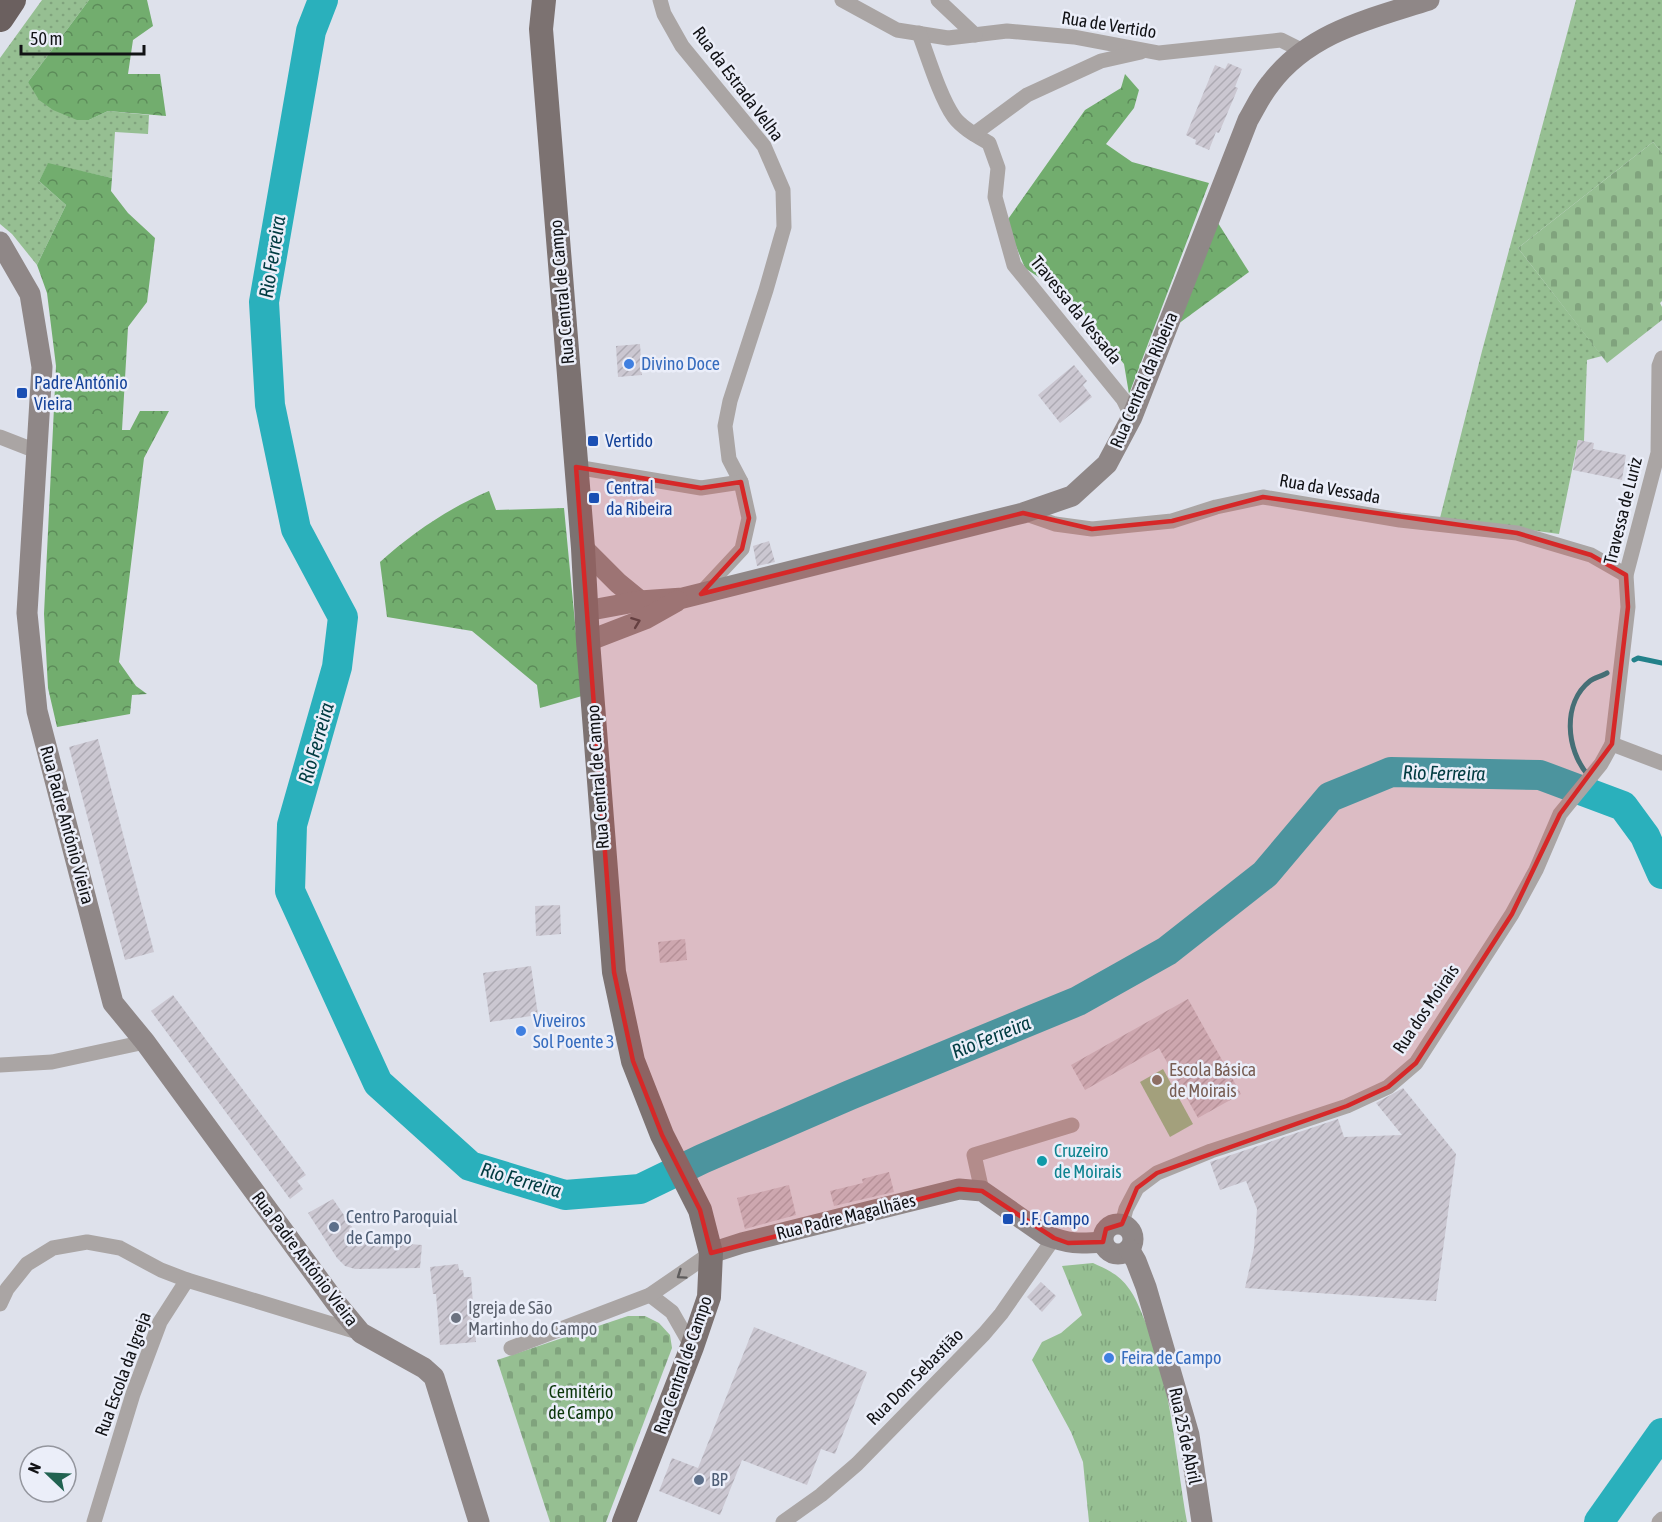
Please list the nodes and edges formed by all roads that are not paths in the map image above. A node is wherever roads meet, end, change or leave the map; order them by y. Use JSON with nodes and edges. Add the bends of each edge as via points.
{"nodes":[{"id":1,"x":12,"y":0,"type":"edge"},
{"id":2,"x":544,"y":0,"type":"edge"},
{"id":3,"x":660,"y":0,"type":"edge"},
{"id":4,"x":842,"y":0,"type":"edge"},
{"id":5,"x":938,"y":0,"type":"edge"},
{"id":6,"x":1429,"y":0,"type":"edge"},
{"id":7,"x":0,"y":18,"type":"edge"},
{"id":8,"x":919,"y":33,"type":"junction"},
{"id":9,"x":975,"y":35,"type":"junction"},
{"id":10,"x":1147,"y":51,"type":"junction"},
{"id":11,"x":1303,"y":51,"type":"junction"},
{"id":12,"x":974,"y":134,"type":"junction"},
{"id":13,"x":0,"y":242,"type":"edge"},
{"id":14,"x":1662,"y":358,"type":"edge"},
{"id":15,"x":1132,"y":417,"type":"junction"},
{"id":16,"x":0,"y":436,"type":"edge"},
{"id":17,"x":36,"y":450,"type":"junction"},
{"id":18,"x":576,"y":467,"type":"junction"},
{"id":19,"x":741,"y":482,"type":"junction"},
{"id":20,"x":1023,"y":513,"type":"junction"},
{"id":21,"x":583,"y":548,"type":"junction"},
{"id":22,"x":1626,"y":575,"type":"junction"},
{"id":23,"x":692,"y":596,"type":"junction"},
{"id":24,"x":640,"y":601,"type":"junction"},
{"id":25,"x":586,"y":611,"type":"junction"},
{"id":26,"x":588,"y":640,"type":"junction"},
{"id":27,"x":1612,"y":744,"type":"junction"},
{"id":28,"x":1662,"y":763,"type":"edge"},
{"id":29,"x":146,"y":1042,"type":"junction"},
{"id":30,"x":0,"y":1065,"type":"edge"},
{"id":31,"x":1072,"y":1125,"type":"dead end"},
{"id":32,"x":982,"y":1191,"type":"junction"},
{"id":33,"x":1122,"y":1224,"type":"junction"},
{"id":34,"x":1054,"y":1238,"type":"junction"},
{"id":35,"x":1103,"y":1242,"type":"junction"},
{"id":36,"x":1129,"y":1249,"type":"junction"},
{"id":37,"x":711,"y":1253,"type":"junction"},
{"id":38,"x":188,"y":1280,"type":"junction"},
{"id":39,"x":650,"y":1295,"type":"junction"},
{"id":40,"x":0,"y":1304,"type":"edge"},
{"id":41,"x":362,"y":1333,"type":"junction"},
{"id":42,"x":692,"y":1347,"type":"junction"},
{"id":43,"x":511,"y":1348,"type":"dead end"},
{"id":44,"x":1662,"y":1519,"type":"edge"},
{"id":45,"x":94,"y":1522,"type":"edge"},
{"id":46,"x":479,"y":1522,"type":"edge"},
{"id":47,"x":624,"y":1522,"type":"edge"},
{"id":48,"x":783,"y":1522,"type":"edge"},
{"id":49,"x":1202,"y":1522,"type":"edge"},
{"id":50,"x":1659,"y":1522,"type":"edge"}],
"edges":[{"from":1,"to":7,"type":"highway"},
{"from":2,"to":18,"type":"main road","name":"Rua Central de Campo","via":[[541,29]]},
{"from":3,"to":19,"type":"street","name":"Rua da Estrada Velha","via":[[682,46],[764,146],[783,190],[784,228],[725,426],[729,459]]},
{"from":4,"to":8,"type":"street","name":"Rua de Vertido","via":[[897,30]]},
{"from":5,"to":9,"type":"street"},
{"from":6,"to":11,"type":"street","name":"Rua Central da Ribeira","via":[[1342,28]]},
{"from":8,"to":9,"type":"street","name":"Rua de Vertido","via":[[948,38]]},
{"from":8,"to":12,"type":"street","name":"Travessa da Vessada","via":[[954,118]]},
{"from":9,"to":10,"type":"street","name":"Rua de Vertido","via":[[1007,31],[1074,37]]},
{"from":10,"to":11,"type":"street","name":"Rua de Vertido","via":[[1281,40]]},
{"from":10,"to":12,"type":"street","via":[[1101,62],[1027,95]]},
{"from":11,"to":15,"type":"street","name":"Rua Central da Ribeira","via":[[1270,84],[1248,120]]},
{"from":12,"to":15,"type":"street","name":"Travessa da Vessada","via":[[989,142],[998,168],[995,197],[1014,265],[1123,399]]},
{"from":13,"to":17,"type":"street","name":"Rua Padre António Vieira","via":[[30,294],[42,367]]},
{"from":14,"to":22,"type":"street","name":"Travessa de Luriz","via":[[1658,453]]},
{"from":15,"to":20,"type":"street","name":"Rua Central da Ribeira","via":[[1107,464],[1072,496]]},
{"from":16,"to":17,"type":"street"},
{"from":17,"to":29,"type":"street","name":"Rua Padre António Vieira","via":[[27,613],[37,711],[114,1003]]},
{"from":18,"to":19,"type":"street","via":[[701,488]]},
{"from":18,"to":21,"type":"main road","name":"Rua Central de Campo"},
{"from":19,"to":23,"type":"street","name":"Rua da Estrada Velha","via":[[749,518],[742,549]]},
{"from":20,"to":22,"type":"street","name":"Rua da Vessada","via":[[1055,524],[1092,529],[1172,521],[1263,497],[1400,520],[1517,533],[1591,555]]},
{"from":20,"to":23,"type":"street","name":"Rua Central da Ribeira"},
{"from":21,"to":24,"type":"street"},
{"from":21,"to":25,"type":"main road","name":"Rua Central de Campo"},
{"from":22,"to":27,"type":"street","name":"Travessa de Luriz","via":[[1628,607]]},
{"from":23,"to":24,"type":"street","name":"Rua Central da Ribeira"},
{"from":26,"to":23,"type":"street","name":"Rua Central da Ribeira","one_way":true},
{"from":24,"to":25,"type":"street","name":"Rua Central da Ribeira"},
{"from":25,"to":26,"type":"main road","name":"Rua Central de Campo"},
{"from":26,"to":37,"type":"main road","name":"Rua Central de Campo","via":[[614,972],[633,1061],[662,1136],[700,1210]]},
{"from":27,"to":28,"type":"street"},
{"from":27,"to":33,"type":"street","name":"Rua dos Moirais","via":[[1601,764],[1560,814],[1512,914],[1416,1063],[1388,1087],[1347,1106],[1156,1173],[1137,1188]]},
{"from":29,"to":30,"type":"street","via":[[52,1062]]},
{"from":29,"to":41,"type":"street","name":"Rua Padre António Vieira","via":[[329,1294]]},
{"from":31,"to":32,"type":"street","via":[[974,1155]]},
{"from":32,"to":34,"type":"street"},
{"from":32,"to":37,"type":"street","name":"Rua Padre Magalhães","via":[[959,1189]]},
{"from":33,"to":35,"type":"street","via":[[1106,1229]]},
{"from":33,"to":36,"type":"street","via":[[1131,1230]]},
{"from":34,"to":35,"type":"street","via":[[1068,1243]]},
{"from":34,"to":48,"type":"street","name":"Rua Dom Sebastião","via":[[984,1334],[857,1464]]},
{"from":35,"to":36,"type":"street","via":[[1116,1254]]},
{"from":36,"to":49,"type":"street","name":"Rua 25 de Abril","via":[[1146,1287],[1189,1435]]},
{"from":37,"to":39,"type":"street","one_way":true},
{"from":37,"to":42,"type":"main road","name":"Rua Central de Campo","via":[[709,1297]]},
{"from":38,"to":40,"type":"street","via":[[120,1248],[87,1242],[53,1248],[27,1264]]},
{"from":38,"to":41,"type":"street"},
{"from":38,"to":45,"type":"street","name":"Rua Escola da Igreja","via":[[160,1322]]},
{"from":39,"to":42,"type":"street","via":[[672,1312]]},
{"from":39,"to":43,"type":"street"},
{"from":41,"to":46,"type":"street","via":[[434,1377]]},
{"from":42,"to":47,"type":"main road","name":"Rua Central de Campo"},
{"from":44,"to":50,"type":"street"}]}
